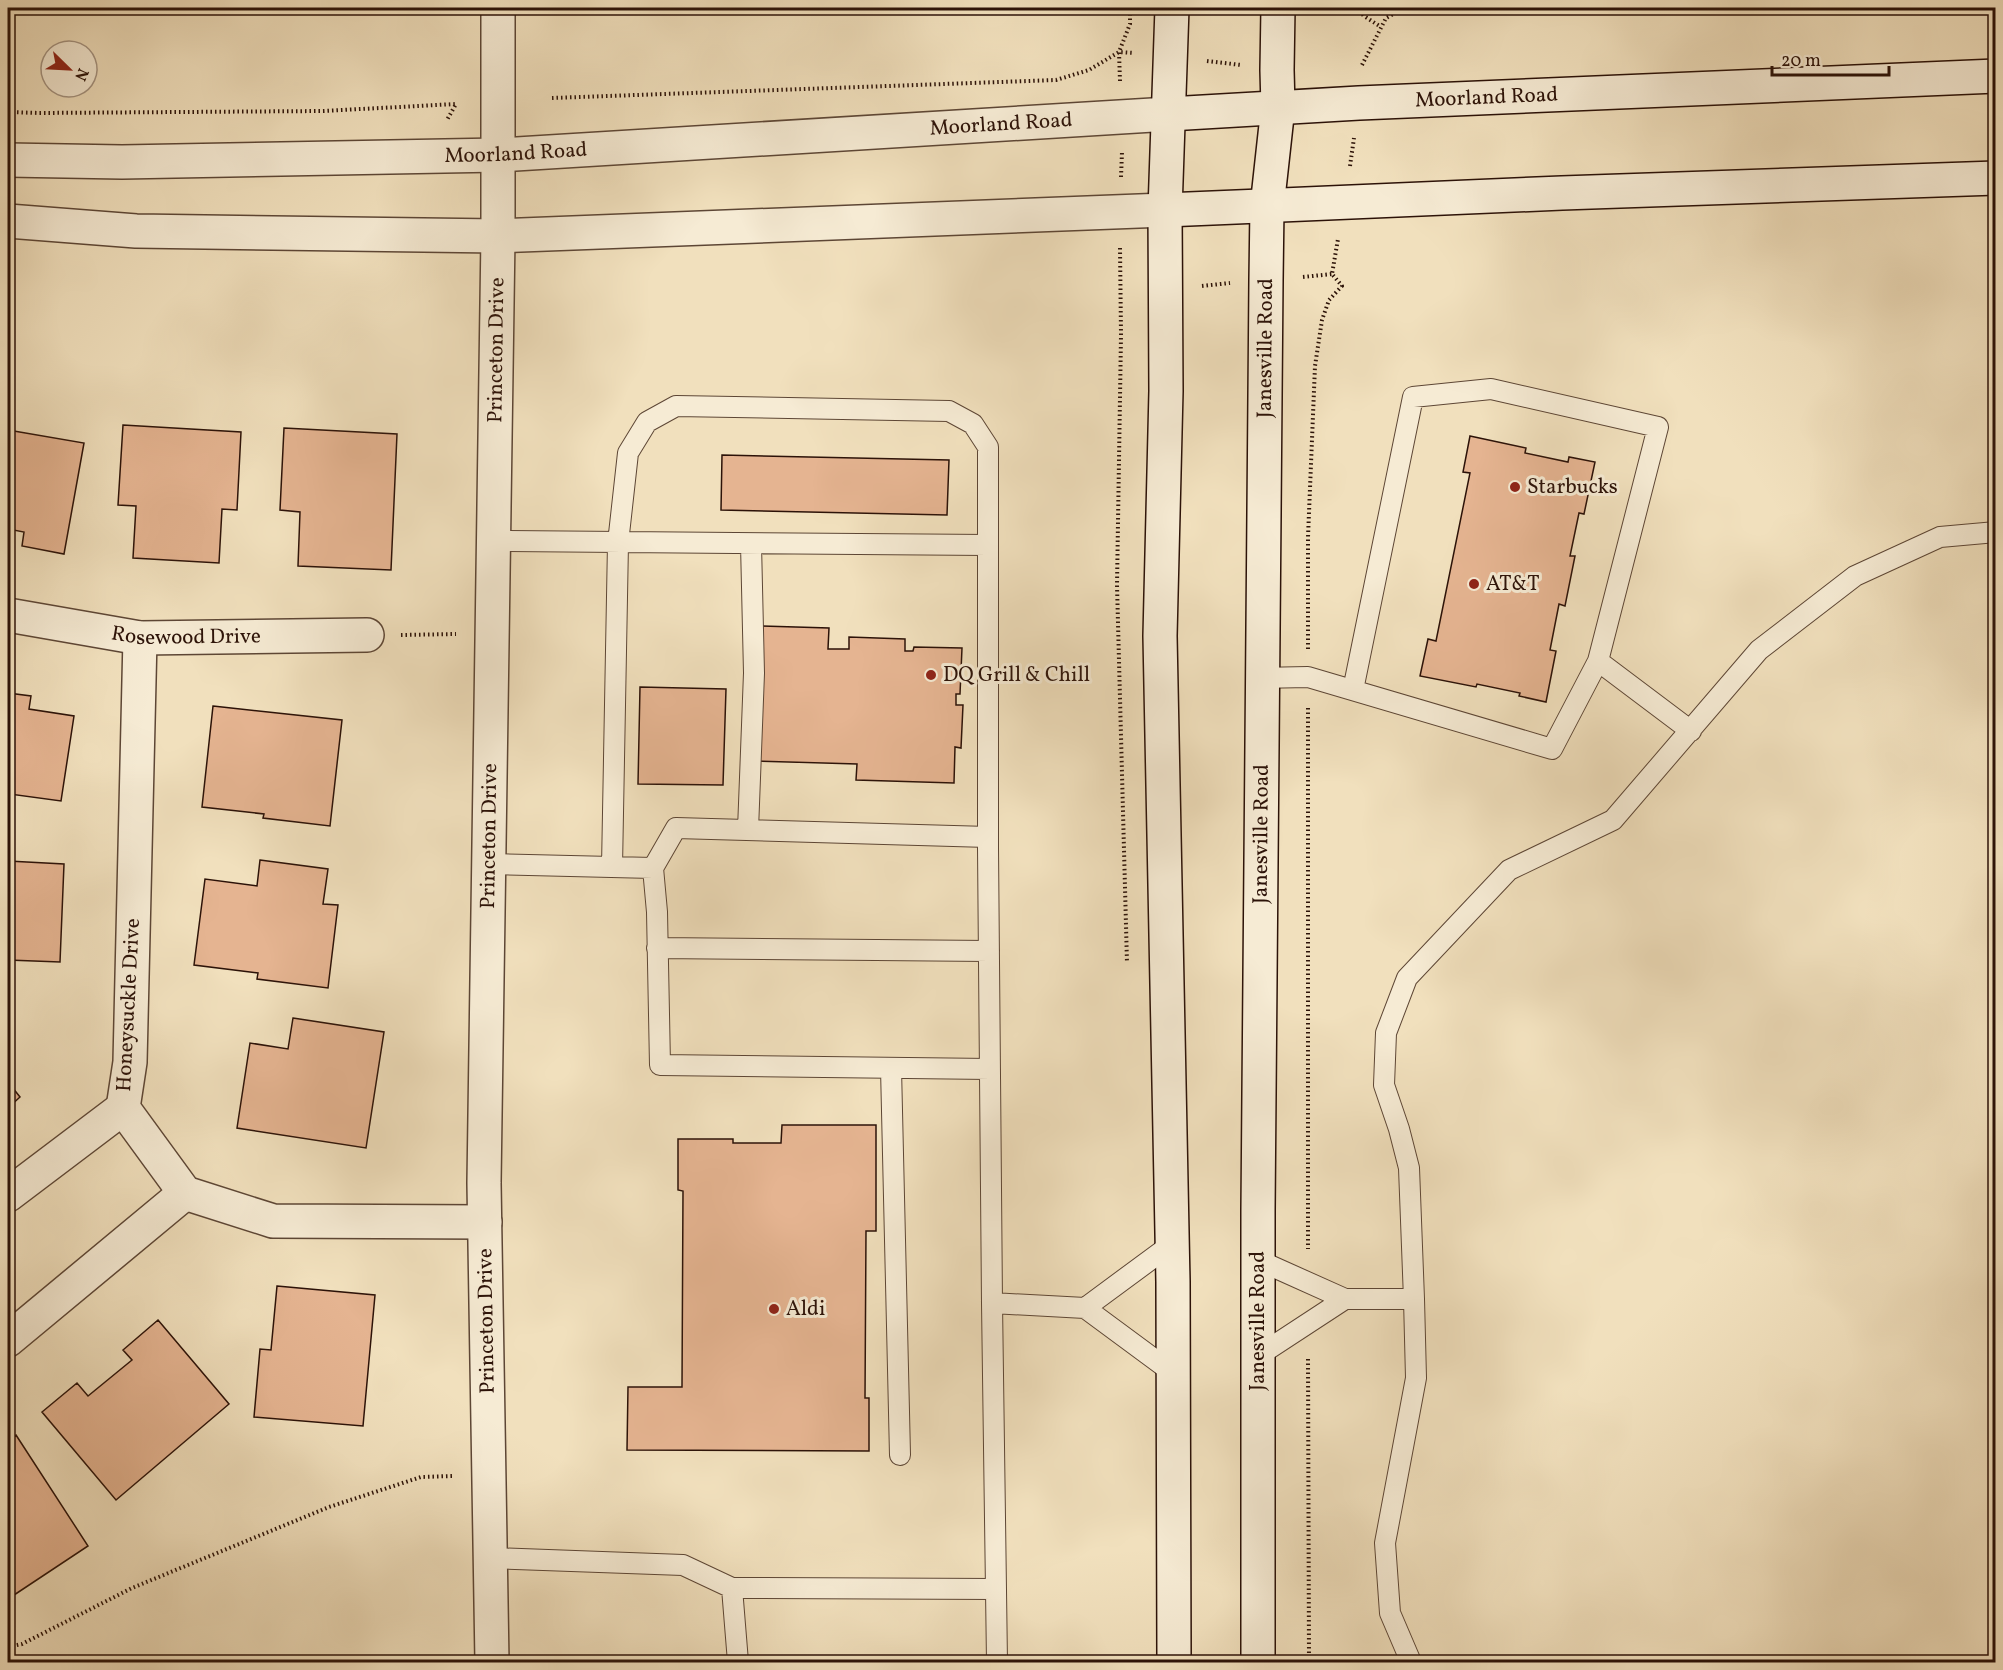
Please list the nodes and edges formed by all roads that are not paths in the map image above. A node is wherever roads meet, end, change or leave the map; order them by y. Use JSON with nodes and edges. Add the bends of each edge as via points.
{"nodes":[{"id":1,"x":498,"y":8,"type":"edge"},
{"id":2,"x":1172,"y":8,"type":"edge"},
{"id":3,"x":1278,"y":8,"type":"edge"},
{"id":4,"x":1995,"y":76,"type":"edge"},
{"id":5,"x":1278,"y":107,"type":"junction"},
{"id":6,"x":1169,"y":114,"type":"junction"},
{"id":7,"x":499,"y":155,"type":"junction"},
{"id":8,"x":8,"y":160,"type":"edge"},
{"id":9,"x":1995,"y":178,"type":"edge"},
{"id":10,"x":1267,"y":207,"type":"junction"},
{"id":11,"x":1165,"y":210,"type":"junction"},
{"id":12,"x":8,"y":221,"type":"edge"},
{"id":13,"x":498,"y":236,"type":"junction"},
{"id":14,"x":1995,"y":532,"type":"edge"},
{"id":15,"x":494,"y":541,"type":"junction"},
{"id":16,"x":618,"y":543,"type":"junction"},
{"id":17,"x":751,"y":543,"type":"junction"},
{"id":18,"x":988,"y":545,"type":"junction"},
{"id":19,"x":8,"y":615,"type":"edge"},
{"id":20,"x":367,"y":635,"type":"road end"},
{"id":21,"x":141,"y":638,"type":"junction"},
{"id":22,"x":1598,"y":661,"type":"junction"},
{"id":23,"x":1263,"y":678,"type":"junction"},
{"id":24,"x":1353,"y":690,"type":"junction"},
{"id":25,"x":1691,"y":731,"type":"junction"},
{"id":26,"x":748,"y":830,"type":"junction"},
{"id":27,"x":988,"y":837,"type":"junction"},
{"id":28,"x":489,"y":864,"type":"junction"},
{"id":29,"x":612,"y":867,"type":"junction"},
{"id":30,"x":653,"y":868,"type":"junction"},
{"id":31,"x":657,"y":948,"type":"junction"},
{"id":32,"x":989,"y":951,"type":"junction"},
{"id":33,"x":891,"y":1068,"type":"junction"},
{"id":34,"x":990,"y":1070,"type":"junction"},
{"id":35,"x":123,"y":1108,"type":"junction"},
{"id":36,"x":185,"y":1193,"type":"junction"},
{"id":37,"x":8,"y":1195,"type":"edge"},
{"id":38,"x":485,"y":1222,"type":"junction"},
{"id":39,"x":1173,"y":1243,"type":"junction"},
{"id":40,"x":1258,"y":1260,"type":"junction"},
{"id":41,"x":1345,"y":1299,"type":"junction"},
{"id":42,"x":1414,"y":1299,"type":"junction"},
{"id":43,"x":992,"y":1303,"type":"junction"},
{"id":44,"x":1085,"y":1308,"type":"junction"},
{"id":45,"x":8,"y":1340,"type":"edge"},
{"id":46,"x":1258,"y":1356,"type":"junction"},
{"id":47,"x":1173,"y":1372,"type":"junction"},
{"id":48,"x":900,"y":1455,"type":"dead end"},
{"id":49,"x":490,"y":1558,"type":"junction"},
{"id":50,"x":732,"y":1588,"type":"junction"},
{"id":51,"x":996,"y":1589,"type":"junction"},
{"id":52,"x":492,"y":1662,"type":"edge"},
{"id":53,"x":738,"y":1662,"type":"edge"},
{"id":54,"x":998,"y":1662,"type":"edge"},
{"id":55,"x":1174,"y":1662,"type":"edge"},
{"id":56,"x":1258,"y":1662,"type":"edge"},
{"id":57,"x":1411,"y":1662,"type":"edge"}],
"edges":[{"from":1,"to":7,"type":"street","name":"Princeton Drive"},
{"from":2,"to":6,"type":"street"},
{"from":3,"to":5,"type":"street","name":"Janesville Road"},
{"from":4,"to":5,"type":"street","name":"Moorland Road"},
{"from":5,"to":6,"type":"street","name":"Moorland Road"},
{"from":5,"to":10,"type":"street","name":"Janesville Road"},
{"from":6,"to":7,"type":"street","name":"Moorland Road"},
{"from":6,"to":11,"type":"street"},
{"from":7,"to":8,"type":"street","name":"Moorland Road","via":[[122,162]]},
{"from":7,"to":13,"type":"street","name":"Princeton Drive"},
{"from":9,"to":10,"type":"street"},
{"from":10,"to":11,"type":"street"},
{"from":10,"to":23,"type":"street","name":"Janesville Road"},
{"from":11,"to":13,"type":"street"},
{"from":11,"to":39,"type":"street","via":[[1166,392],[1160,636]]},
{"from":12,"to":13,"type":"street","via":[[136,231]]},
{"from":13,"to":15,"type":"street","name":"Princeton Drive"},
{"from":14,"to":25,"type":"lane","via":[[1940,537],[1855,576],[1760,650]]},
{"from":15,"to":16,"type":"lane"},
{"from":15,"to":28,"type":"street","name":"Princeton Drive"},
{"from":16,"to":17,"type":"lane"},
{"from":16,"to":18,"type":"lane","via":[[628,453],[647,422],[676,406],[949,411],[973,424],[988,447]]},
{"from":16,"to":29,"type":"lane"},
{"from":17,"to":18,"type":"lane"},
{"from":17,"to":26,"type":"lane","via":[[754,673]]},
{"from":18,"to":27,"type":"lane"},
{"from":19,"to":21,"type":"street","name":"Rosewood Drive"},
{"from":20,"to":21,"type":"street","name":"Rosewood Drive"},
{"from":21,"to":35,"type":"street","name":"Honeysuckle Drive","via":[[130,1062]]},
{"from":22,"to":24,"type":"lane","via":[[1552,749]]},
{"from":22,"to":24,"type":"lane","via":[[1658,427],[1491,389],[1413,397]]},
{"from":22,"to":25,"type":"lane"},
{"from":23,"to":24,"type":"lane","via":[[1308,677]]},
{"from":23,"to":40,"type":"street","name":"Janesville Road"},
{"from":25,"to":42,"type":"lane","via":[[1613,820],[1509,870],[1407,978],[1386,1033],[1384,1085],[1409,1168]]},
{"from":26,"to":27,"type":"lane"},
{"from":26,"to":30,"type":"lane","via":[[676,828]]},
{"from":27,"to":32,"type":"lane"},
{"from":28,"to":29,"type":"lane"},
{"from":28,"to":38,"type":"street","name":"Princeton Drive"},
{"from":29,"to":30,"type":"lane"},
{"from":30,"to":31,"type":"lane"},
{"from":31,"to":32,"type":"lane"},
{"from":31,"to":33,"type":"lane","via":[[660,1065]]},
{"from":32,"to":34,"type":"lane"},
{"from":33,"to":34,"type":"lane"},
{"from":33,"to":48,"type":"lane"},
{"from":34,"to":43,"type":"lane"},
{"from":35,"to":36,"type":"street","name":"Honeysuckle Drive"},
{"from":35,"to":37,"type":"street"},
{"from":36,"to":38,"type":"street","via":[[273,1221]]},
{"from":36,"to":45,"type":"street"},
{"from":38,"to":49,"type":"street","name":"Princeton Drive"},
{"from":39,"to":44,"type":"lane"},
{"from":39,"to":47,"type":"street"},
{"from":40,"to":41,"type":"lane"},
{"from":40,"to":46,"type":"street","name":"Janesville Road"},
{"from":41,"to":42,"type":"lane"},
{"from":41,"to":46,"type":"lane"},
{"from":42,"to":57,"type":"lane","via":[[1416,1378],[1385,1543],[1390,1613]]},
{"from":43,"to":44,"type":"lane"},
{"from":43,"to":51,"type":"lane"},
{"from":44,"to":47,"type":"lane"},
{"from":46,"to":56,"type":"street","name":"Janesville Road"},
{"from":47,"to":55,"type":"street"},
{"from":49,"to":50,"type":"lane","via":[[683,1565]]},
{"from":49,"to":52,"type":"street","name":"Princeton Drive"},
{"from":50,"to":51,"type":"lane"},
{"from":50,"to":53,"type":"lane"},
{"from":51,"to":54,"type":"lane"}]}
